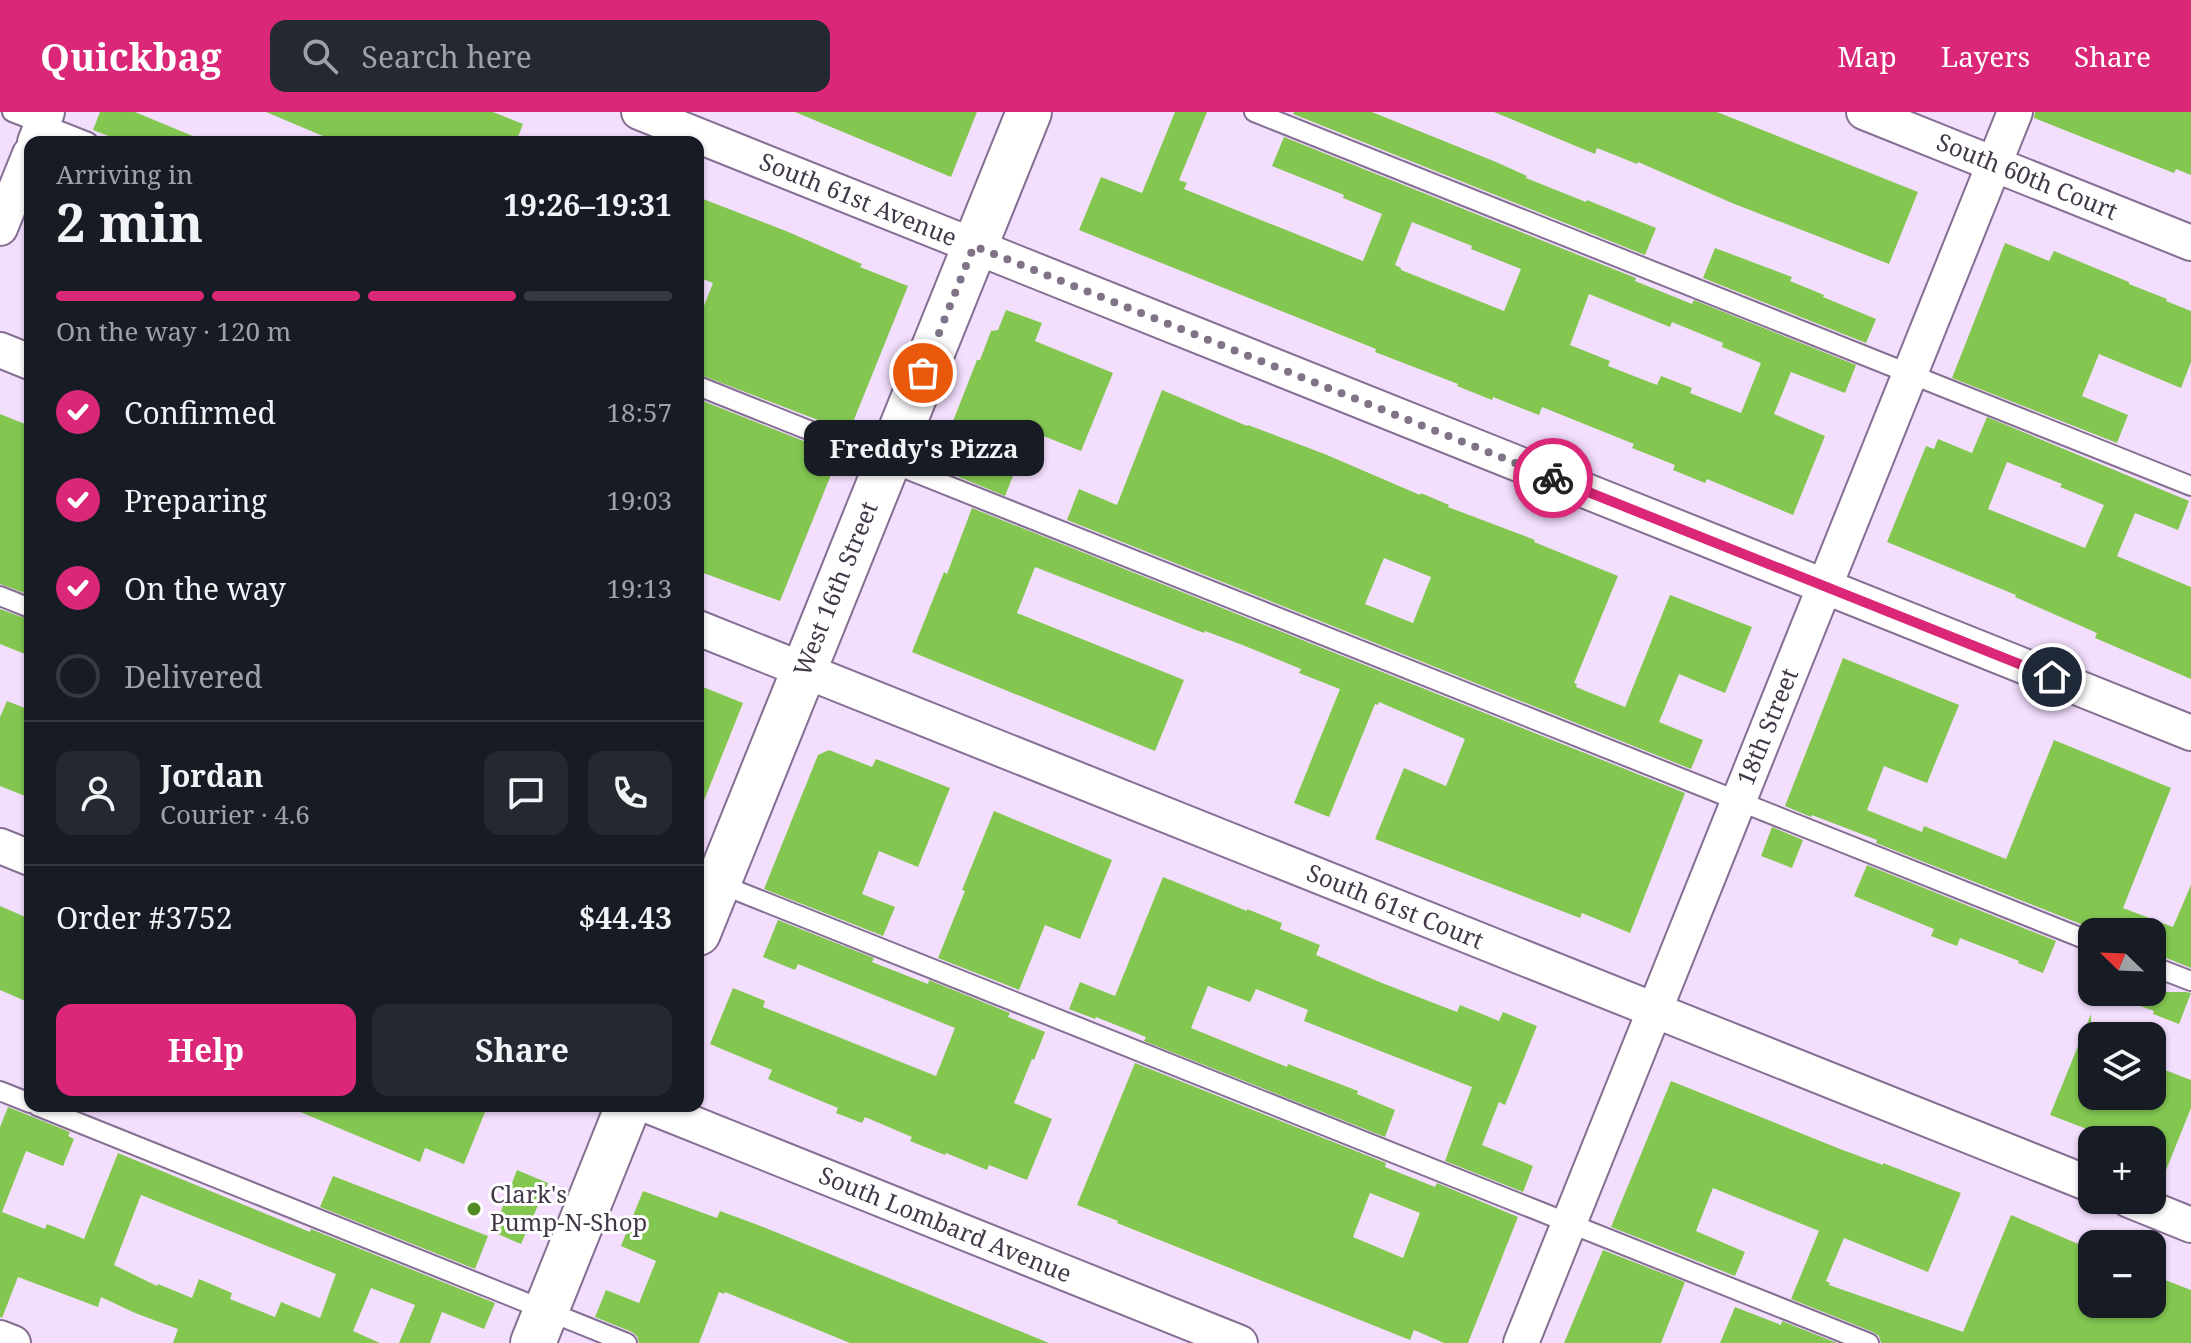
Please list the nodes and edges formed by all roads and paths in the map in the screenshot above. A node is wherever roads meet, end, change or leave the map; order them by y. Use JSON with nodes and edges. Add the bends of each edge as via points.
{"nodes":[{"id":1,"x":639,"y":112,"type":"edge"},
{"id":2,"x":1029,"y":112,"type":"edge"},
{"id":3,"x":1254,"y":112,"type":"edge"},
{"id":4,"x":1864,"y":112,"type":"edge"},
{"id":5,"x":2015,"y":112,"type":"edge"},
{"id":6,"x":33,"y":129,"type":"edge"},
{"id":7,"x":63,"y":136,"type":"edge"},
{"id":8,"x":699,"y":136,"type":"edge"},
{"id":9,"x":704,"y":138,"type":"edge"},
{"id":10,"x":24,"y":156,"type":"edge"},
{"id":11,"x":1994,"y":164,"type":"junction"},
{"id":12,"x":0,"y":228,"type":"edge"},
{"id":13,"x":2191,"y":243,"type":"edge"},
{"id":14,"x":974,"y":246,"type":"junction"},
{"id":15,"x":0,"y":350,"type":"edge"},
{"id":16,"x":24,"y":360,"type":"edge"},
{"id":17,"x":1910,"y":374,"type":"junction"},
{"id":18,"x":704,"y":388,"type":"edge"},
{"id":19,"x":888,"y":462,"type":"junction"},
{"id":20,"x":2191,"y":486,"type":"edge"},
{"id":21,"x":1824,"y":586,"type":"junction"},
{"id":22,"x":0,"y":596,"type":"edge"},
{"id":23,"x":24,"y":606,"type":"edge"},
{"id":24,"x":704,"y":630,"type":"edge"},
{"id":25,"x":804,"y":670,"type":"junction"},
{"id":26,"x":2191,"y":733,"type":"edge"},
{"id":27,"x":1738,"y":801,"type":"junction"},
{"id":28,"x":0,"y":846,"type":"edge"},
{"id":29,"x":24,"y":856,"type":"edge"},
{"id":30,"x":708,"y":879,"type":"edge"},
{"id":31,"x":704,"y":901,"type":"edge"},
{"id":32,"x":2078,"y":936,"type":"edge"},
{"id":33,"x":2166,"y":971,"type":"edge"},
{"id":34,"x":2191,"y":981,"type":"edge"},
{"id":35,"x":1654,"y":1010,"type":"junction"},
{"id":36,"x":0,"y":1091,"type":"edge"},
{"id":37,"x":24,"y":1101,"type":"edge"},
{"id":38,"x":51,"y":1112,"type":"edge"},
{"id":39,"x":626,"y":1112,"type":"edge"},
{"id":40,"x":664,"y":1112,"type":"edge"},
{"id":41,"x":2078,"y":1179,"type":"edge"},
{"id":42,"x":2164,"y":1214,"type":"edge"},
{"id":43,"x":1569,"y":1223,"type":"junction"},
{"id":44,"x":2191,"y":1225,"type":"edge"},
{"id":45,"x":539,"y":1327,"type":"edge"},
{"id":46,"x":0,"y":1338,"type":"edge"},
{"id":47,"x":13,"y":1343,"type":"edge"},
{"id":48,"x":627,"y":1343,"type":"edge"},
{"id":49,"x":1240,"y":1343,"type":"edge"},
{"id":50,"x":1521,"y":1343,"type":"edge"},
{"id":51,"x":1869,"y":1343,"type":"edge"}],
"edges":[{"from":1,"to":8,"type":"street","name":"South 61st Avenue"},
{"from":2,"to":14,"type":"street","name":"West 16th Street"},
{"from":3,"to":17,"type":"lane"},
{"from":4,"to":11,"type":"street","name":"South 60th Court"},
{"from":5,"to":11,"type":"street","name":"18th Street"},
{"from":6,"to":7,"type":"lane"},
{"from":9,"to":14,"type":"street","name":"South 61st Avenue"},
{"from":10,"to":12,"type":"street"},
{"from":11,"to":13,"type":"street","name":"South 60th Court"},
{"from":11,"to":17,"type":"street","name":"18th Street"},
{"from":14,"to":19,"type":"street","name":"West 16th Street"},
{"from":14,"to":21,"type":"street","name":"South 61st Avenue"},
{"from":15,"to":16,"type":"street"},
{"from":17,"to":20,"type":"lane"},
{"from":17,"to":21,"type":"street","name":"18th Street"},
{"from":18,"to":19,"type":"lane"},
{"from":19,"to":25,"type":"street","name":"West 16th Street"},
{"from":19,"to":27,"type":"lane"},
{"from":21,"to":26,"type":"street","name":"South 61st Avenue"},
{"from":21,"to":27,"type":"street","name":"18th Street"},
{"from":22,"to":23,"type":"lane"},
{"from":24,"to":25,"type":"street","name":"South 61st Court"},
{"from":25,"to":30,"type":"street","name":"West 16th Street"},
{"from":25,"to":35,"type":"street","name":"South 61st Court"},
{"from":27,"to":32,"type":"lane"},
{"from":27,"to":35,"type":"street","name":"18th Street"},
{"from":28,"to":29,"type":"street"},
{"from":30,"to":31,"type":"street","name":"West 16th Street"},
{"from":30,"to":43,"type":"lane"},
{"from":33,"to":34,"type":"lane"},
{"from":35,"to":41,"type":"street","name":"South 61st Court"},
{"from":35,"to":43,"type":"street","name":"18th Street"},
{"from":36,"to":37,"type":"lane"},
{"from":38,"to":45,"type":"lane"},
{"from":39,"to":45,"type":"street"},
{"from":40,"to":49,"type":"street","name":"South Lombard Avenue"},
{"from":42,"to":44,"type":"street"},
{"from":43,"to":50,"type":"street","name":"18th Street"},
{"from":43,"to":51,"type":"lane"},
{"from":45,"to":48,"type":"lane"},
{"from":46,"to":47,"type":"street"}]}
